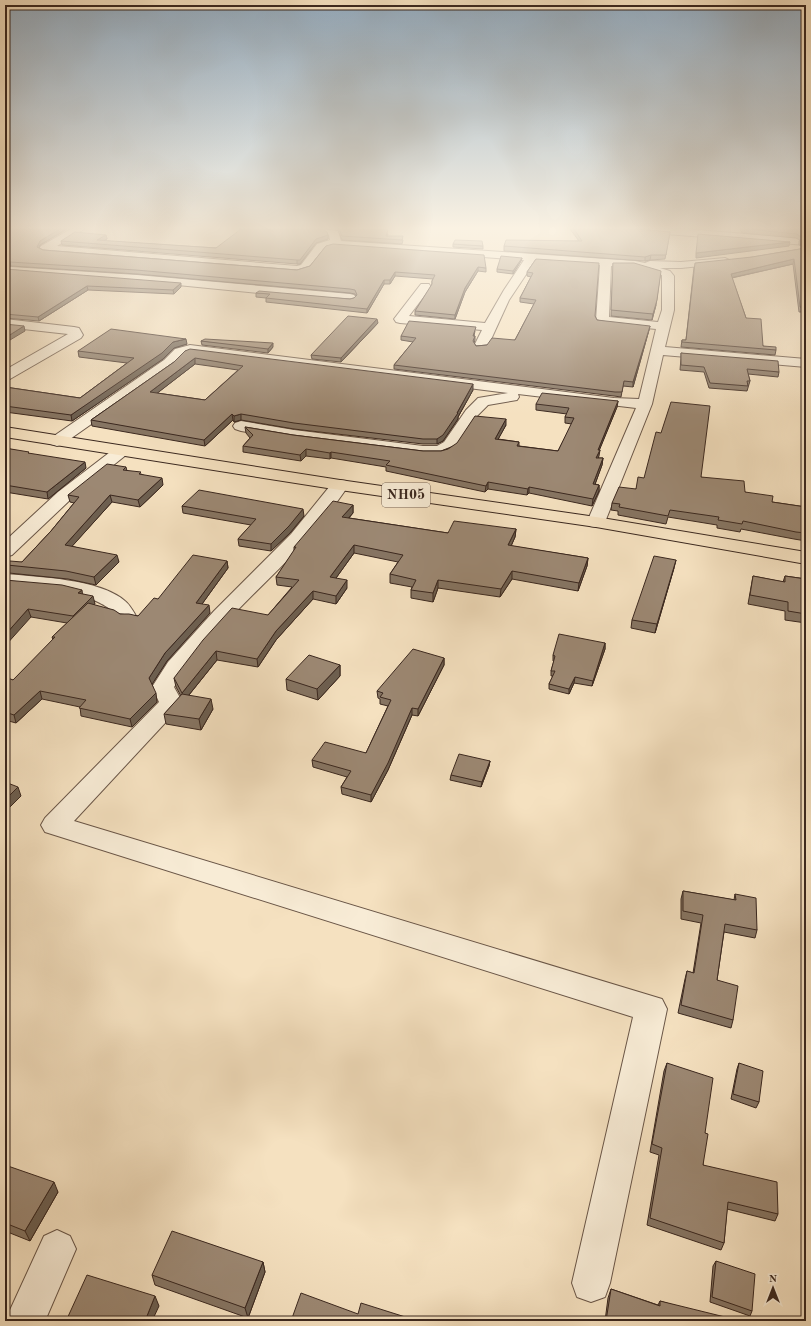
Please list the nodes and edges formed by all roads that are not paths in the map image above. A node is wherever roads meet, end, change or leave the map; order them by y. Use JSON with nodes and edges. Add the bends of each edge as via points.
{"nodes":[{"id":1,"x":274,"y":291,"type":"edge"},
{"id":2,"x":421,"y":291,"type":"edge"},
{"id":3,"x":509,"y":291,"type":"edge"},
{"id":4,"x":604,"y":291,"type":"edge"},
{"id":5,"x":668,"y":291,"type":"edge"},
{"id":6,"x":350,"y":298,"type":"edge"},
{"id":7,"x":5,"y":323,"type":"edge"},
{"id":8,"x":663,"y":326,"type":"junction"},
{"id":9,"x":489,"y":327,"type":"junction"},
{"id":10,"x":481,"y":346,"type":"edge"},
{"id":11,"x":658,"y":350,"type":"junction"},
{"id":12,"x":806,"y":363,"type":"edge"},
{"id":13,"x":5,"y":376,"type":"edge"},
{"id":14,"x":528,"y":391,"type":"junction"},
{"id":15,"x":645,"y":404,"type":"junction"},
{"id":16,"x":241,"y":426,"type":"dead end"},
{"id":17,"x":5,"y":432,"type":"edge"},
{"id":18,"x":57,"y":441,"type":"junction"},
{"id":19,"x":120,"y":452,"type":"junction"},
{"id":20,"x":340,"y":485,"type":"junction"},
{"id":21,"x":596,"y":522,"type":"junction"},
{"id":22,"x":5,"y":528,"type":"edge"},
{"id":23,"x":26,"y":531,"type":"junction"},
{"id":24,"x":5,"y":551,"type":"edge"},
{"id":25,"x":806,"y":558,"type":"edge"},
{"id":26,"x":5,"y":580,"type":"edge"},
{"id":27,"x":126,"y":616,"type":"edge"},
{"id":28,"x":57,"y":1249,"type":"dead end"},
{"id":29,"x":591,"y":1283,"type":"dead end"},
{"id":30,"x":24,"y":1321,"type":"edge"}],
"edges":[{"from":1,"to":6,"type":"street"},
{"from":2,"to":9,"type":"street","via":[[400,320]]},
{"from":3,"to":9,"type":"street"},
{"from":4,"to":8,"type":"street","via":[[602,320]]},
{"from":5,"to":8,"type":"street","via":[[668,310]]},
{"from":7,"to":13,"type":"street","via":[[74,331],[76,336]]},
{"from":8,"to":11,"type":"street"},
{"from":9,"to":10,"type":"street"},
{"from":11,"to":12,"type":"street"},
{"from":11,"to":15,"type":"street"},
{"from":14,"to":15,"type":"street"},
{"from":14,"to":16,"type":"street","via":[[504,399],[483,401],[450,445],[441,451],[294,435]]},
{"from":14,"to":18,"type":"street","via":[[190,349],[180,352]]},
{"from":15,"to":21,"type":"street"},
{"from":17,"to":18,"type":"main road","number":"NH05"},
{"from":18,"to":19,"type":"main road","number":"NH05"},
{"from":19,"to":20,"type":"main road","number":"NH05"},
{"from":19,"to":23,"type":"street","via":[[64,496]]},
{"from":20,"to":21,"type":"main road","number":"NH05"},
{"from":20,"to":29,"type":"street","via":[[298,538],[234,602],[176,668],[163,686],[171,703],[54,826],[651,1009]]},
{"from":21,"to":25,"type":"main road","number":"NH05"},
{"from":22,"to":23,"type":"street"},
{"from":23,"to":24,"type":"street"},
{"from":26,"to":27,"type":"street","via":[[58,585],[95,594],[111,600]]},
{"from":28,"to":30,"type":"street"}]}
